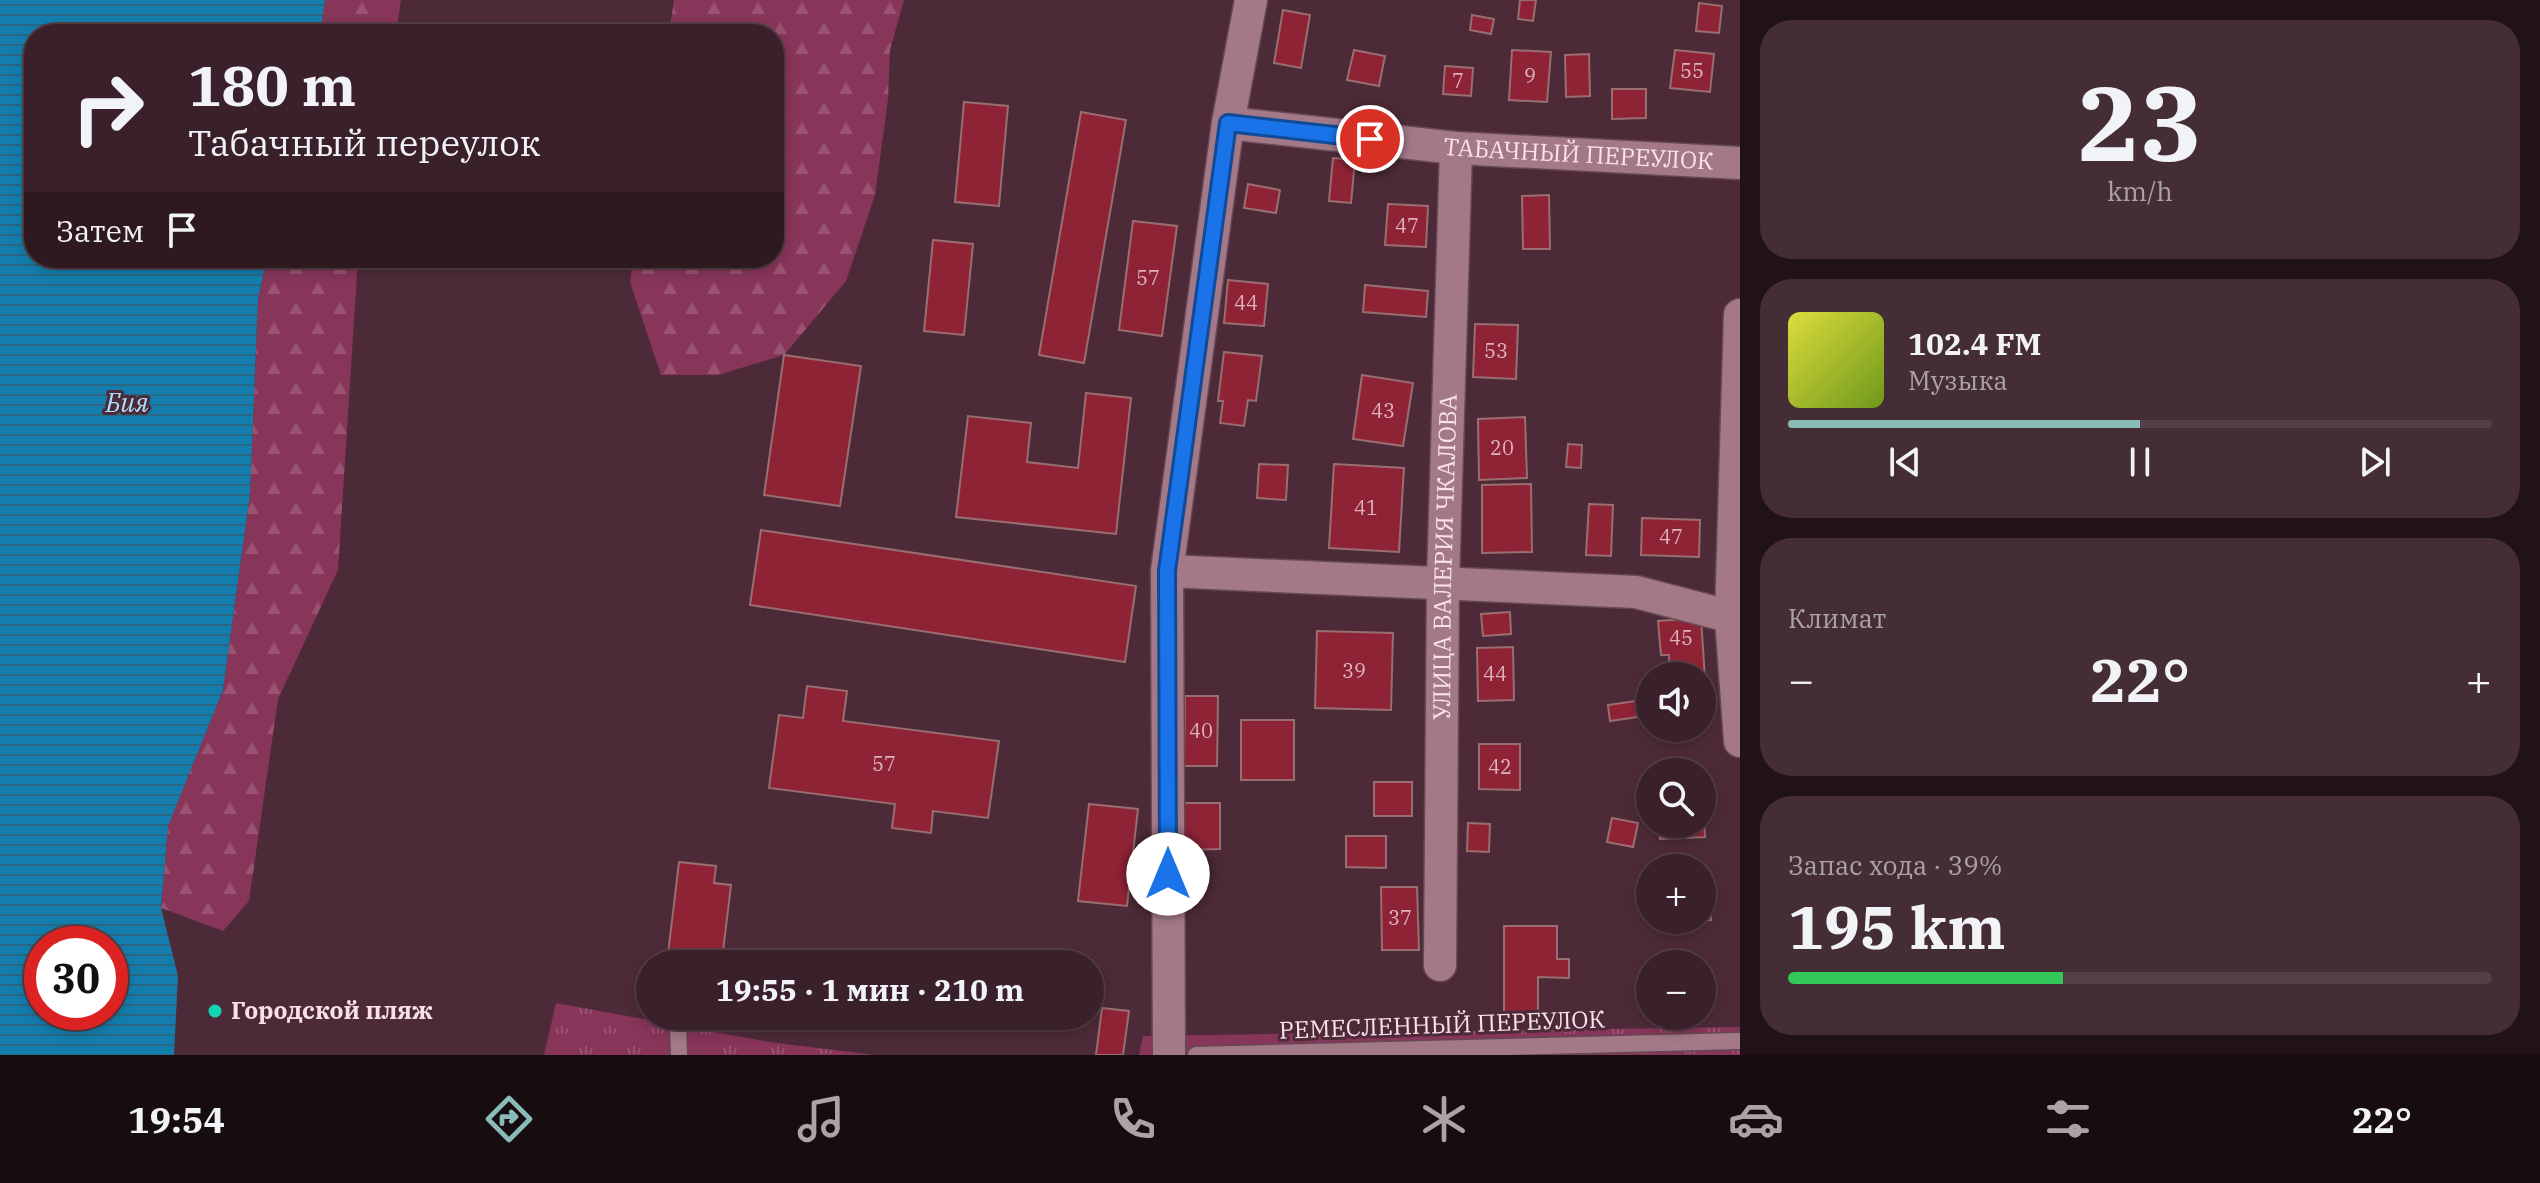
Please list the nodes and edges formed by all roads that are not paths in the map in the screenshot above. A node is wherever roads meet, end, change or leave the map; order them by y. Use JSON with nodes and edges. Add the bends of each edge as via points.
{"nodes":[{"id":1,"x":1251,"y":0,"type":"edge"},
{"id":2,"x":1228,"y":123,"type":"junction"},
{"id":3,"x":1456,"y":148,"type":"junction"},
{"id":4,"x":1740,"y":163,"type":"edge"},
{"id":5,"x":1740,"y":315,"type":"edge"},
{"id":6,"x":1167,"y":571,"type":"junction"},
{"id":7,"x":1443,"y":582,"type":"junction"},
{"id":8,"x":1736,"y":618,"type":"edge"},
{"id":9,"x":1740,"y":741,"type":"edge"},
{"id":10,"x":1440,"y":965,"type":"dead end"},
{"id":11,"x":678,"y":1030,"type":"edge"},
{"id":12,"x":1738,"y":1041,"type":"edge"},
{"id":13,"x":679,"y":1055,"type":"edge"},
{"id":14,"x":1169,"y":1055,"type":"edge"},
{"id":15,"x":1196,"y":1055,"type":"edge"}],
"edges":[{"from":1,"to":2,"type":"street"},
{"from":2,"to":3,"type":"street","name":"ТАБАЧНЫЙ ПЕРЕУЛОК"},
{"from":2,"to":6,"type":"street"},
{"from":3,"to":4,"type":"street","name":"ТАБАЧНЫЙ ПЕРЕУЛОК"},
{"from":3,"to":7,"type":"street","name":"УЛИЦА ВАЛЕРИЯ ЧКАЛОВА"},
{"from":5,"to":8,"type":"street"},
{"from":6,"to":7,"type":"street"},
{"from":6,"to":14,"type":"street"},
{"from":7,"to":8,"type":"street","via":[[1636,592]]},
{"from":7,"to":10,"type":"street","name":"УЛИЦА ВАЛЕРИЯ ЧКАЛОВА"},
{"from":8,"to":9,"type":"street"},
{"from":11,"to":13,"type":"lane"},
{"from":12,"to":15,"type":"lane","name":"РЕМЕСЛЕННЫЙ ПЕРЕУЛОК"}]}
